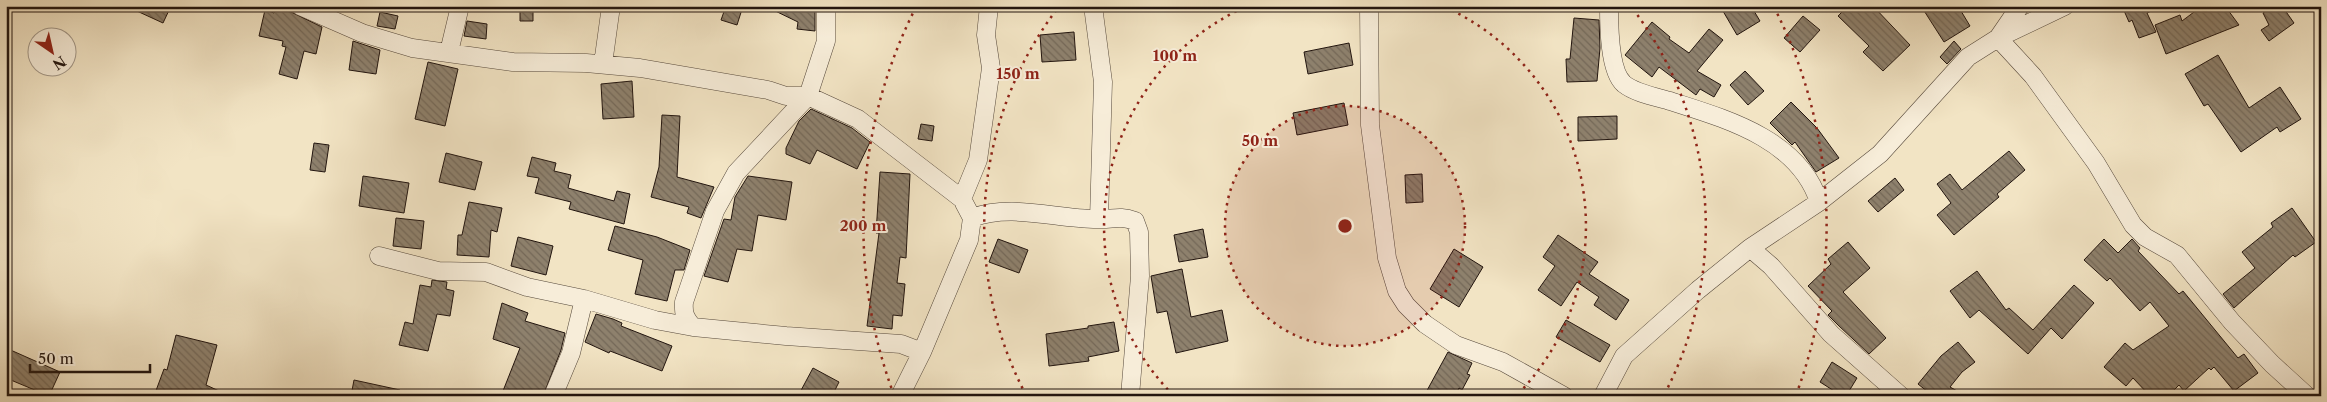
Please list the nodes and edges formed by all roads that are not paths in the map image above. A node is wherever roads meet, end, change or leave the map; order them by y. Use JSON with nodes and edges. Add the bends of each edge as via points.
{"nodes":[{"id":1,"x":300,"y":6,"type":"edge"},
{"id":2,"x":460,"y":6,"type":"edge"},
{"id":3,"x":611,"y":6,"type":"edge"},
{"id":4,"x":826,"y":6,"type":"edge"},
{"id":5,"x":989,"y":6,"type":"edge"},
{"id":6,"x":1093,"y":6,"type":"edge"},
{"id":7,"x":1369,"y":6,"type":"edge"},
{"id":8,"x":1609,"y":6,"type":"edge"},
{"id":9,"x":2020,"y":6,"type":"edge"},
{"id":10,"x":2065,"y":6,"type":"edge"},
{"id":11,"x":1998,"y":38,"type":"junction"},
{"id":12,"x":449,"y":52,"type":"junction"},
{"id":13,"x":602,"y":64,"type":"junction"},
{"id":14,"x":808,"y":96,"type":"junction"},
{"id":15,"x":962,"y":200,"type":"junction"},
{"id":16,"x":1818,"y":202,"type":"junction"},
{"id":17,"x":972,"y":218,"type":"junction"},
{"id":18,"x":1099,"y":219,"type":"junction"},
{"id":19,"x":1750,"y":248,"type":"junction"},
{"id":20,"x":379,"y":256,"type":"dead end"},
{"id":21,"x":584,"y":299,"type":"junction"},
{"id":22,"x":693,"y":327,"type":"junction"},
{"id":23,"x":922,"y":352,"type":"junction"},
{"id":24,"x":902,"y":395,"type":"edge"},
{"id":25,"x":553,"y":396,"type":"edge"},
{"id":26,"x":1130,"y":396,"type":"edge"},
{"id":27,"x":1564,"y":396,"type":"edge"},
{"id":28,"x":1603,"y":396,"type":"edge"},
{"id":29,"x":1901,"y":396,"type":"edge"},
{"id":30,"x":2307,"y":396,"type":"edge"}],
"edges":[{"from":1,"to":12,"type":"street","via":[[362,33],[412,48]]},
{"from":2,"to":12,"type":"street"},
{"from":3,"to":13,"type":"street"},
{"from":4,"to":14,"type":"street","via":[[826,41]]},
{"from":5,"to":15,"type":"street","via":[[986,35],[991,68],[978,160]]},
{"from":6,"to":18,"type":"street","via":[[1103,82]]},
{"from":7,"to":27,"type":"street","via":[[1370,125],[1387,258],[1397,291],[1406,306],[1425,324],[1456,345],[1503,362]]},
{"from":8,"to":16,"type":"street","via":[[1608,42],[1624,84],[1747,127],[1781,149],[1808,178]]},
{"from":9,"to":11,"type":"street"},
{"from":10,"to":11,"type":"street"},
{"from":11,"to":16,"type":"street","via":[[1968,57],[1880,154]]},
{"from":11,"to":30,"type":"street","via":[[2033,76],[2096,163],[2133,225],[2145,237],[2177,255],[2232,322]]},
{"from":12,"to":13,"type":"street","via":[[512,62]]},
{"from":13,"to":14,"type":"street","via":[[768,90],[786,96]]},
{"from":14,"to":15,"type":"street","via":[[858,119]]},
{"from":14,"to":22,"type":"street","via":[[736,172],[715,211],[684,302],[683,312]]},
{"from":15,"to":17,"type":"street"},
{"from":16,"to":19,"type":"street"},
{"from":17,"to":18,"type":"street","via":[[988,212],[1018,212]]},
{"from":17,"to":23,"type":"street","via":[[969,240]]},
{"from":18,"to":26,"type":"street","via":[[1122,216],[1134,221],[1139,232],[1137,318]]},
{"from":19,"to":28,"type":"street","via":[[1624,356]]},
{"from":19,"to":29,"type":"street","via":[[1771,266],[1831,334]]},
{"from":20,"to":21,"type":"street","via":[[438,271],[486,272],[527,287]]},
{"from":21,"to":22,"type":"street","via":[[655,320]]},
{"from":21,"to":25,"type":"street","via":[[571,353]]},
{"from":22,"to":23,"type":"street","via":[[901,344]]},
{"from":23,"to":24,"type":"street"}]}
